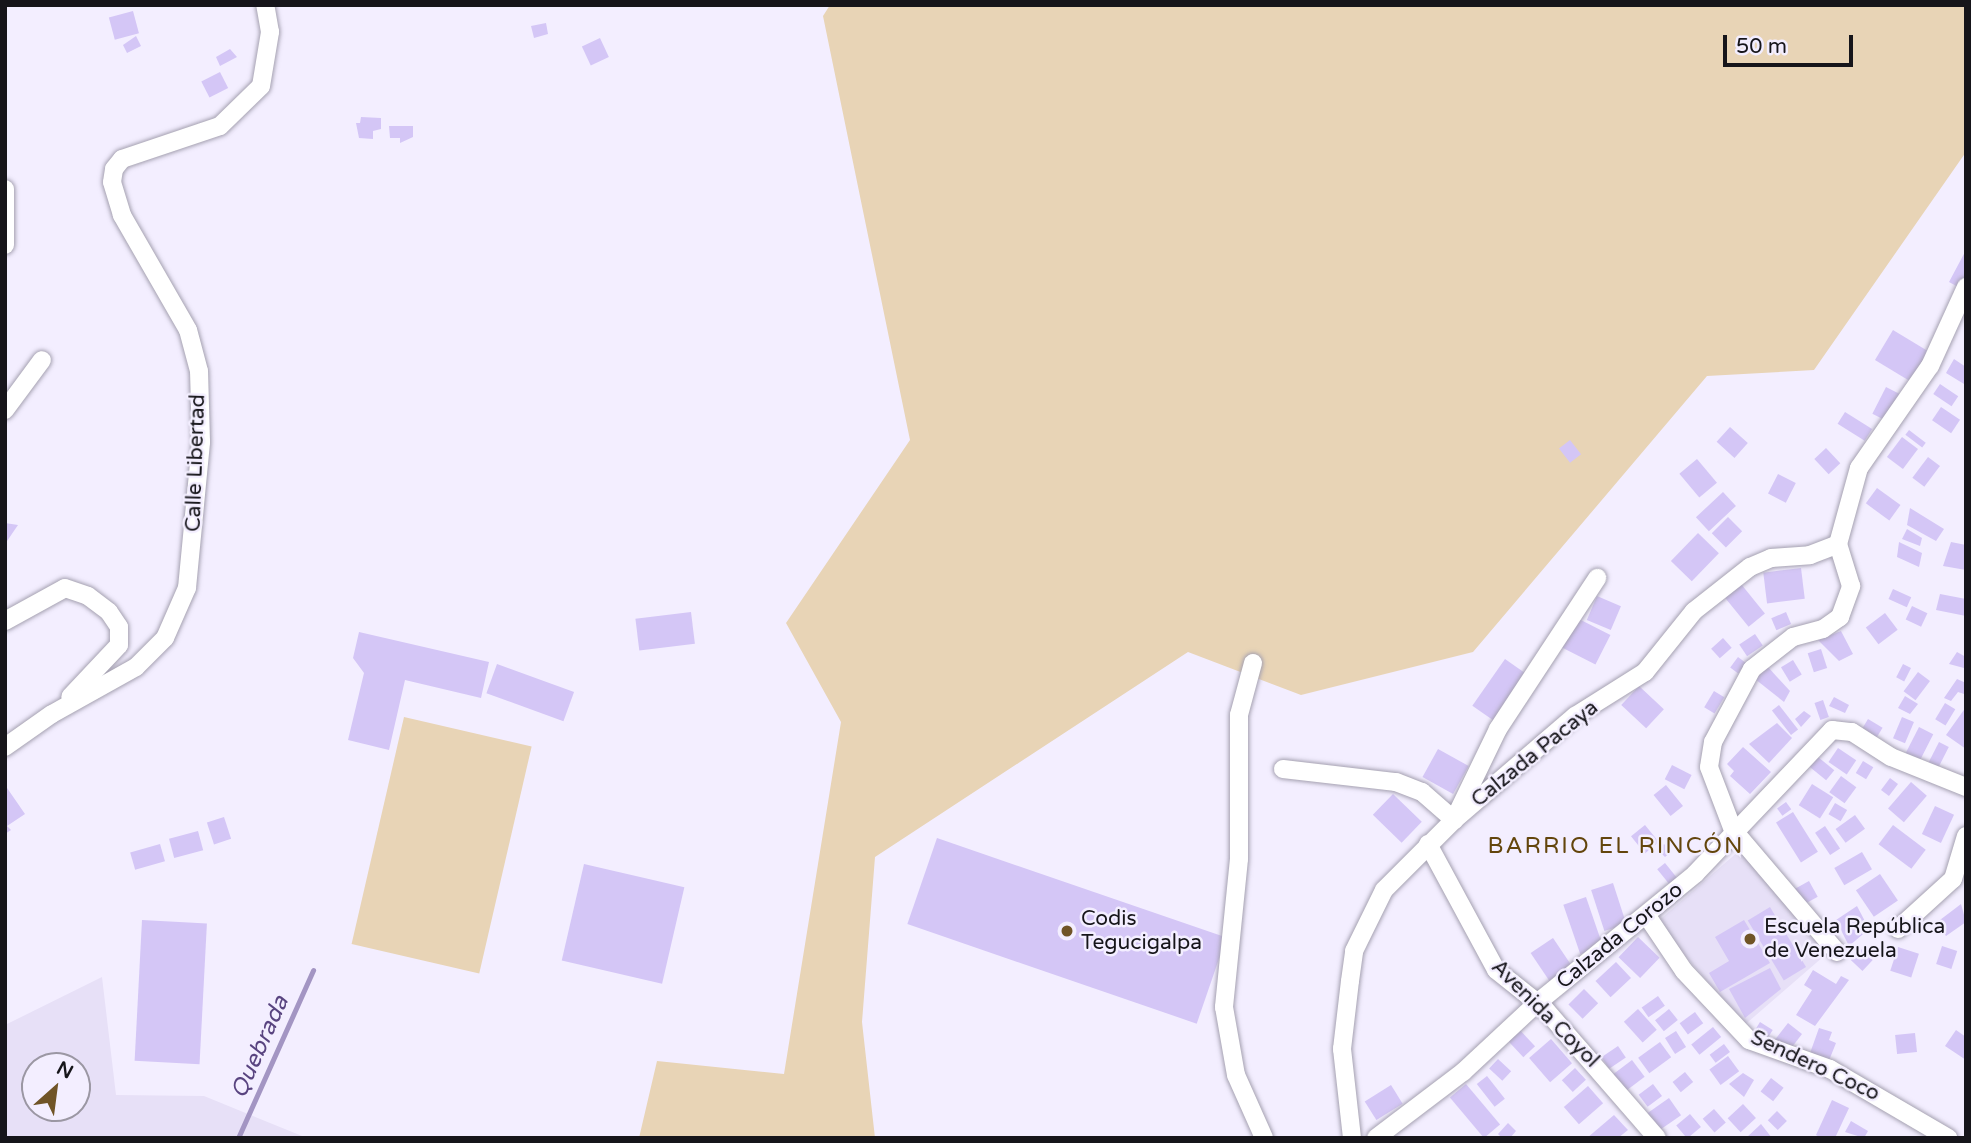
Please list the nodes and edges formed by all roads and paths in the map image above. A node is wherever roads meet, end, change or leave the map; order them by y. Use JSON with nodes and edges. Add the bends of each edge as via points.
{"nodes":[{"id":1,"x":265,"y":5,"type":"edge"},
{"id":2,"x":5,"y":189,"type":"edge"},
{"id":3,"x":5,"y":246,"type":"edge"},
{"id":4,"x":1966,"y":287,"type":"edge"},
{"id":5,"x":42,"y":360,"type":"dead end"},
{"id":6,"x":5,"y":410,"type":"edge"},
{"id":7,"x":1838,"y":544,"type":"junction"},
{"id":8,"x":1597,"y":578,"type":"dead end"},
{"id":9,"x":5,"y":621,"type":"edge"},
{"id":10,"x":1253,"y":663,"type":"dead end"},
{"id":11,"x":99,"y":680,"type":"junction"},
{"id":12,"x":5,"y":747,"type":"edge"},
{"id":13,"x":1283,"y":769,"type":"dead end"},
{"id":14,"x":1966,"y":787,"type":"edge"},
{"id":15,"x":1454,"y":820,"type":"junction"},
{"id":16,"x":1733,"y":830,"type":"junction"},
{"id":17,"x":1966,"y":836,"type":"edge"},
{"id":18,"x":1428,"y":844,"type":"junction"},
{"id":19,"x":1962,"y":872,"type":"edge"},
{"id":20,"x":1647,"y":916,"type":"junction"},
{"id":21,"x":1898,"y":929,"type":"dead end"},
{"id":22,"x":1837,"y":953,"type":"dead end"},
{"id":23,"x":1537,"y":1003,"type":"junction"},
{"id":24,"x":1947,"y":1136,"type":"edge"},
{"id":25,"x":1264,"y":1138,"type":"edge"},
{"id":26,"x":1352,"y":1138,"type":"edge"},
{"id":27,"x":1376,"y":1138,"type":"edge"},
{"id":28,"x":1657,"y":1138,"type":"edge"}],
"edges":[{"from":1,"to":11,"type":"street","name":"Calle Libertad","via":[[270,32],[261,86],[220,126],[134,154],[114,169],[112,182],[122,215],[188,330],[199,371],[201,442],[187,587],[165,638],[136,667]]},
{"from":2,"to":3,"type":"street"},
{"from":4,"to":7,"type":"street","via":[[1930,366],[1859,468]]},
{"from":5,"to":6,"type":"street"},
{"from":7,"to":15,"type":"street","name":"Calzada Pacaya","via":[[1810,555],[1771,558],[1750,567],[1694,611],[1645,672],[1575,716]]},
{"from":7,"to":16,"type":"street","via":[[1851,586],[1840,617],[1823,629],[1793,637],[1752,669],[1713,742],[1709,767]]},
{"from":8,"to":15,"type":"street","via":[[1497,729]]},
{"from":9,"to":11,"type":"street","name":"Calle Libertad","via":[[54,591],[65,588],[89,596],[108,612],[121,636]]},
{"from":10,"to":25,"type":"street","via":[[1239,715],[1239,859],[1224,1007],[1236,1075]]},
{"from":11,"to":12,"type":"street","name":"Calle Libertad"},
{"from":13,"to":15,"type":"street","via":[[1396,782],[1422,792]]},
{"from":14,"to":16,"type":"street","name":"Calzada Corozo","via":[[1891,757],[1852,732],[1832,730]]},
{"from":15,"to":18,"type":"street","name":"Calzada Pacaya"},
{"from":16,"to":20,"type":"street","name":"Calzada Corozo","via":[[1695,874]]},
{"from":16,"to":22,"type":"street"},
{"from":17,"to":19,"type":"street"},
{"from":18,"to":23,"type":"street","name":"Avenida Coyol","via":[[1496,970]]},
{"from":18,"to":26,"type":"street","name":"Calzada Pacaya","via":[[1384,890],[1354,951],[1342,1049]]},
{"from":19,"to":21,"type":"street"},
{"from":20,"to":23,"type":"street","name":"Calzada Corozo"},
{"from":20,"to":24,"type":"street","name":"Sendero Coco","via":[[1684,971],[1749,1040],[1830,1069]]},
{"from":23,"to":27,"type":"street","name":"Calzada Corozo","via":[[1463,1072]]},
{"from":23,"to":28,"type":"street","name":"Avenida Coyol"}]}
